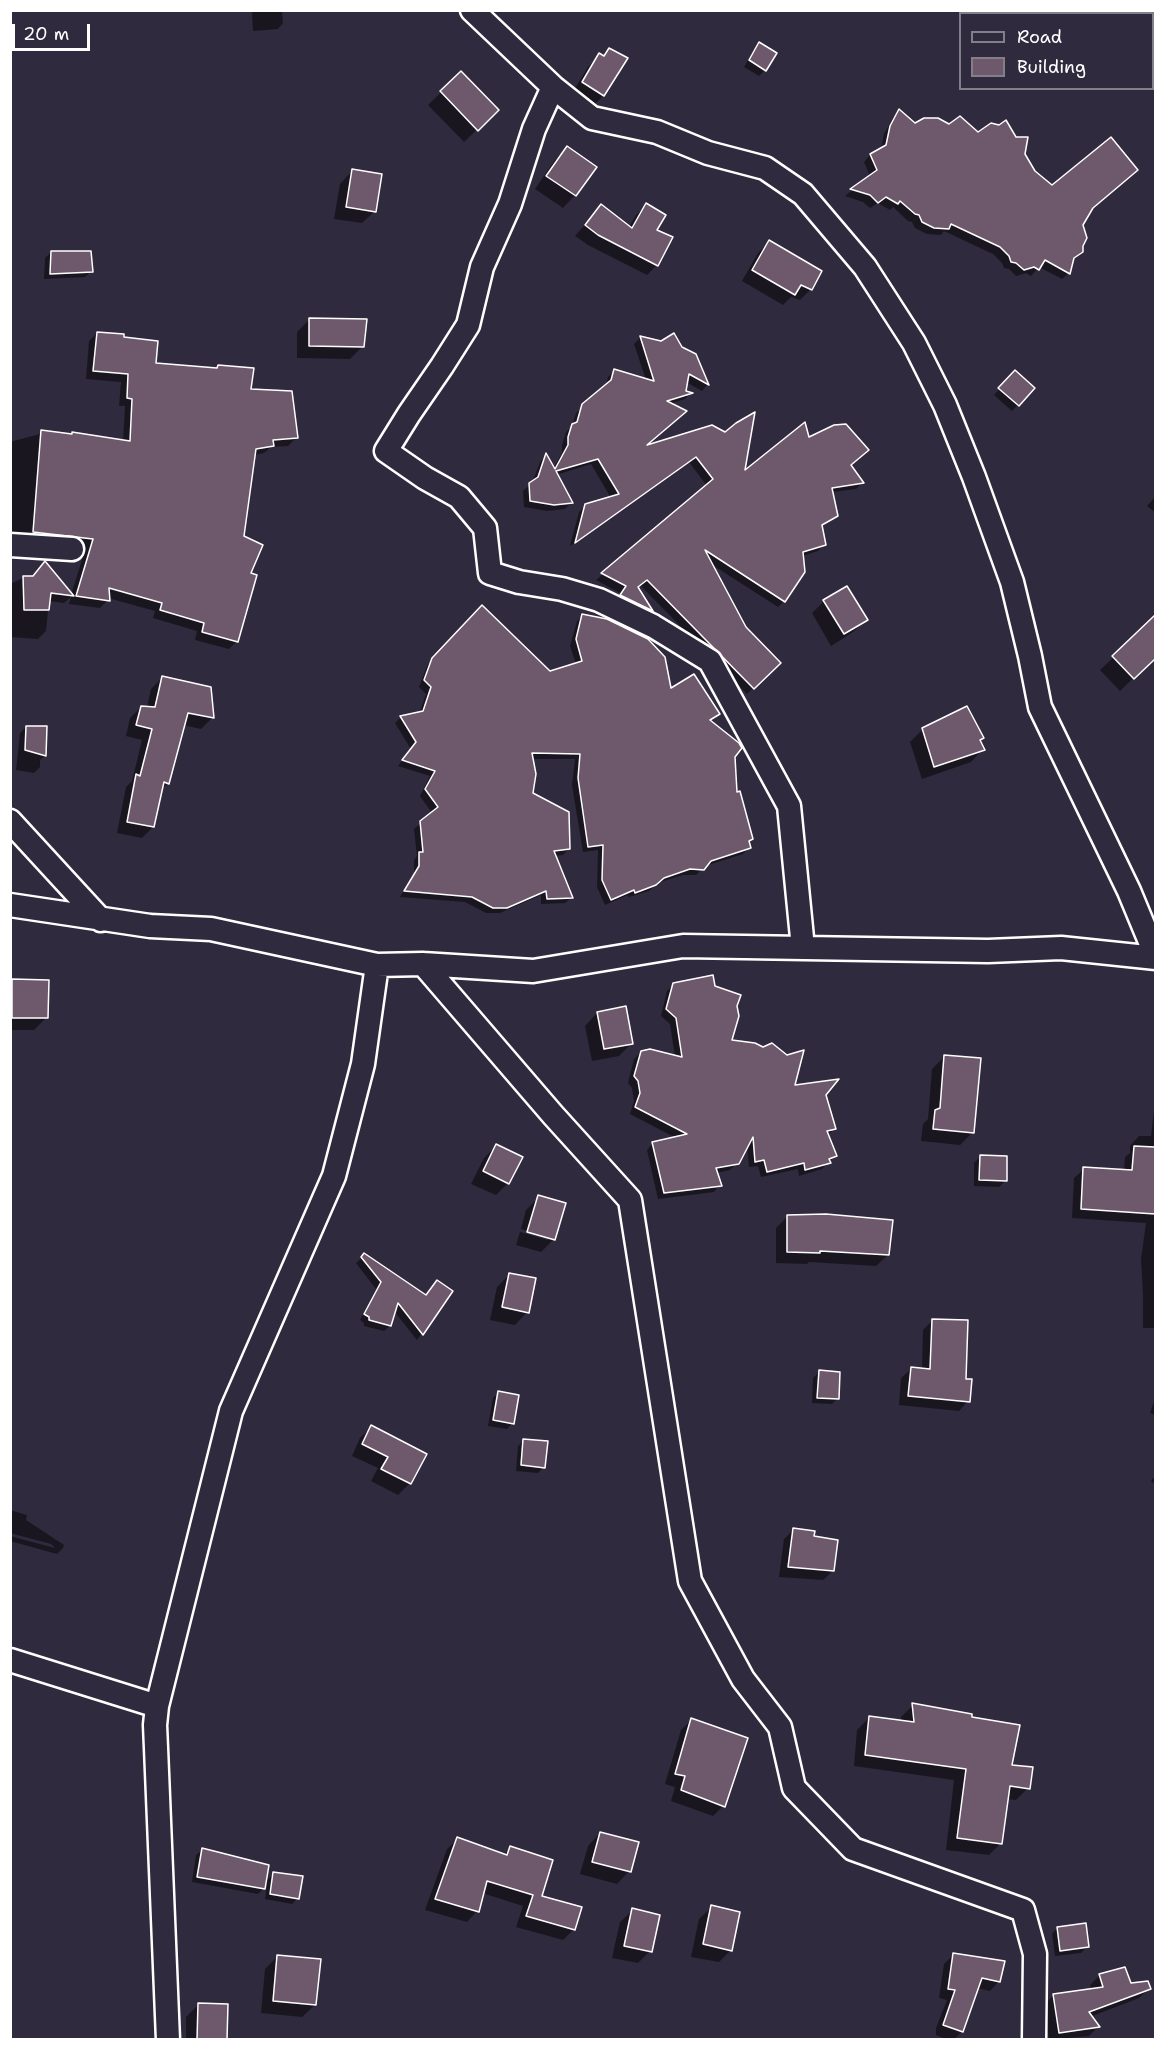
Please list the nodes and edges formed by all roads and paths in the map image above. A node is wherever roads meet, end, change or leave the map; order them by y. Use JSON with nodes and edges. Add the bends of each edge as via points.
{"nodes":[{"id":1,"x":472,"y":10,"type":"edge"},
{"id":2,"x":553,"y":87,"type":"junction"},
{"id":3,"x":10,"y":545,"type":"edge"},
{"id":4,"x":72,"y":549,"type":"dead end"},
{"id":5,"x":10,"y":821,"type":"edge"},
{"id":6,"x":10,"y":905,"type":"edge"},
{"id":7,"x":101,"y":920,"type":"junction"},
{"id":8,"x":802,"y":948,"type":"junction"},
{"id":9,"x":1155,"y":957,"type":"edge"},
{"id":10,"x":423,"y":964,"type":"junction"},
{"id":11,"x":377,"y":965,"type":"junction"},
{"id":12,"x":10,"y":1660,"type":"edge"},
{"id":13,"x":157,"y":1706,"type":"junction"},
{"id":14,"x":168,"y":2040,"type":"edge"},
{"id":15,"x":1034,"y":2040,"type":"edge"}],
"edges":[{"from":1,"to":2,"type":"street"},
{"from":2,"to":8,"type":"street","via":[[482,267],[468,325],[386,452],[459,497],[485,528],[490,573],[599,600],[654,626],[710,661],[789,806]]},
{"from":2,"to":9,"type":"street","via":[[592,118],[657,132],[708,153],[765,168],[803,194],[865,267],[914,344],[945,405],[1012,582],[1040,707],[1129,891]]},
{"from":3,"to":4,"type":"street"},
{"from":5,"to":7,"type":"street"},
{"from":6,"to":7,"type":"street"},
{"from":7,"to":11,"type":"street","via":[[211,929]]},
{"from":8,"to":9,"type":"street","via":[[1061,948]]},
{"from":8,"to":10,"type":"street","via":[[683,946],[533,971]]},
{"from":10,"to":11,"type":"street"},
{"from":10,"to":15,"type":"street","via":[[630,1200],[690,1581],[743,1679],[780,1727],[794,1788],[853,1849],[1023,1910],[1035,1954]]},
{"from":11,"to":13,"type":"street","via":[[363,1064],[334,1176],[231,1411]]},
{"from":12,"to":13,"type":"street"},
{"from":13,"to":14,"type":"street"}]}
